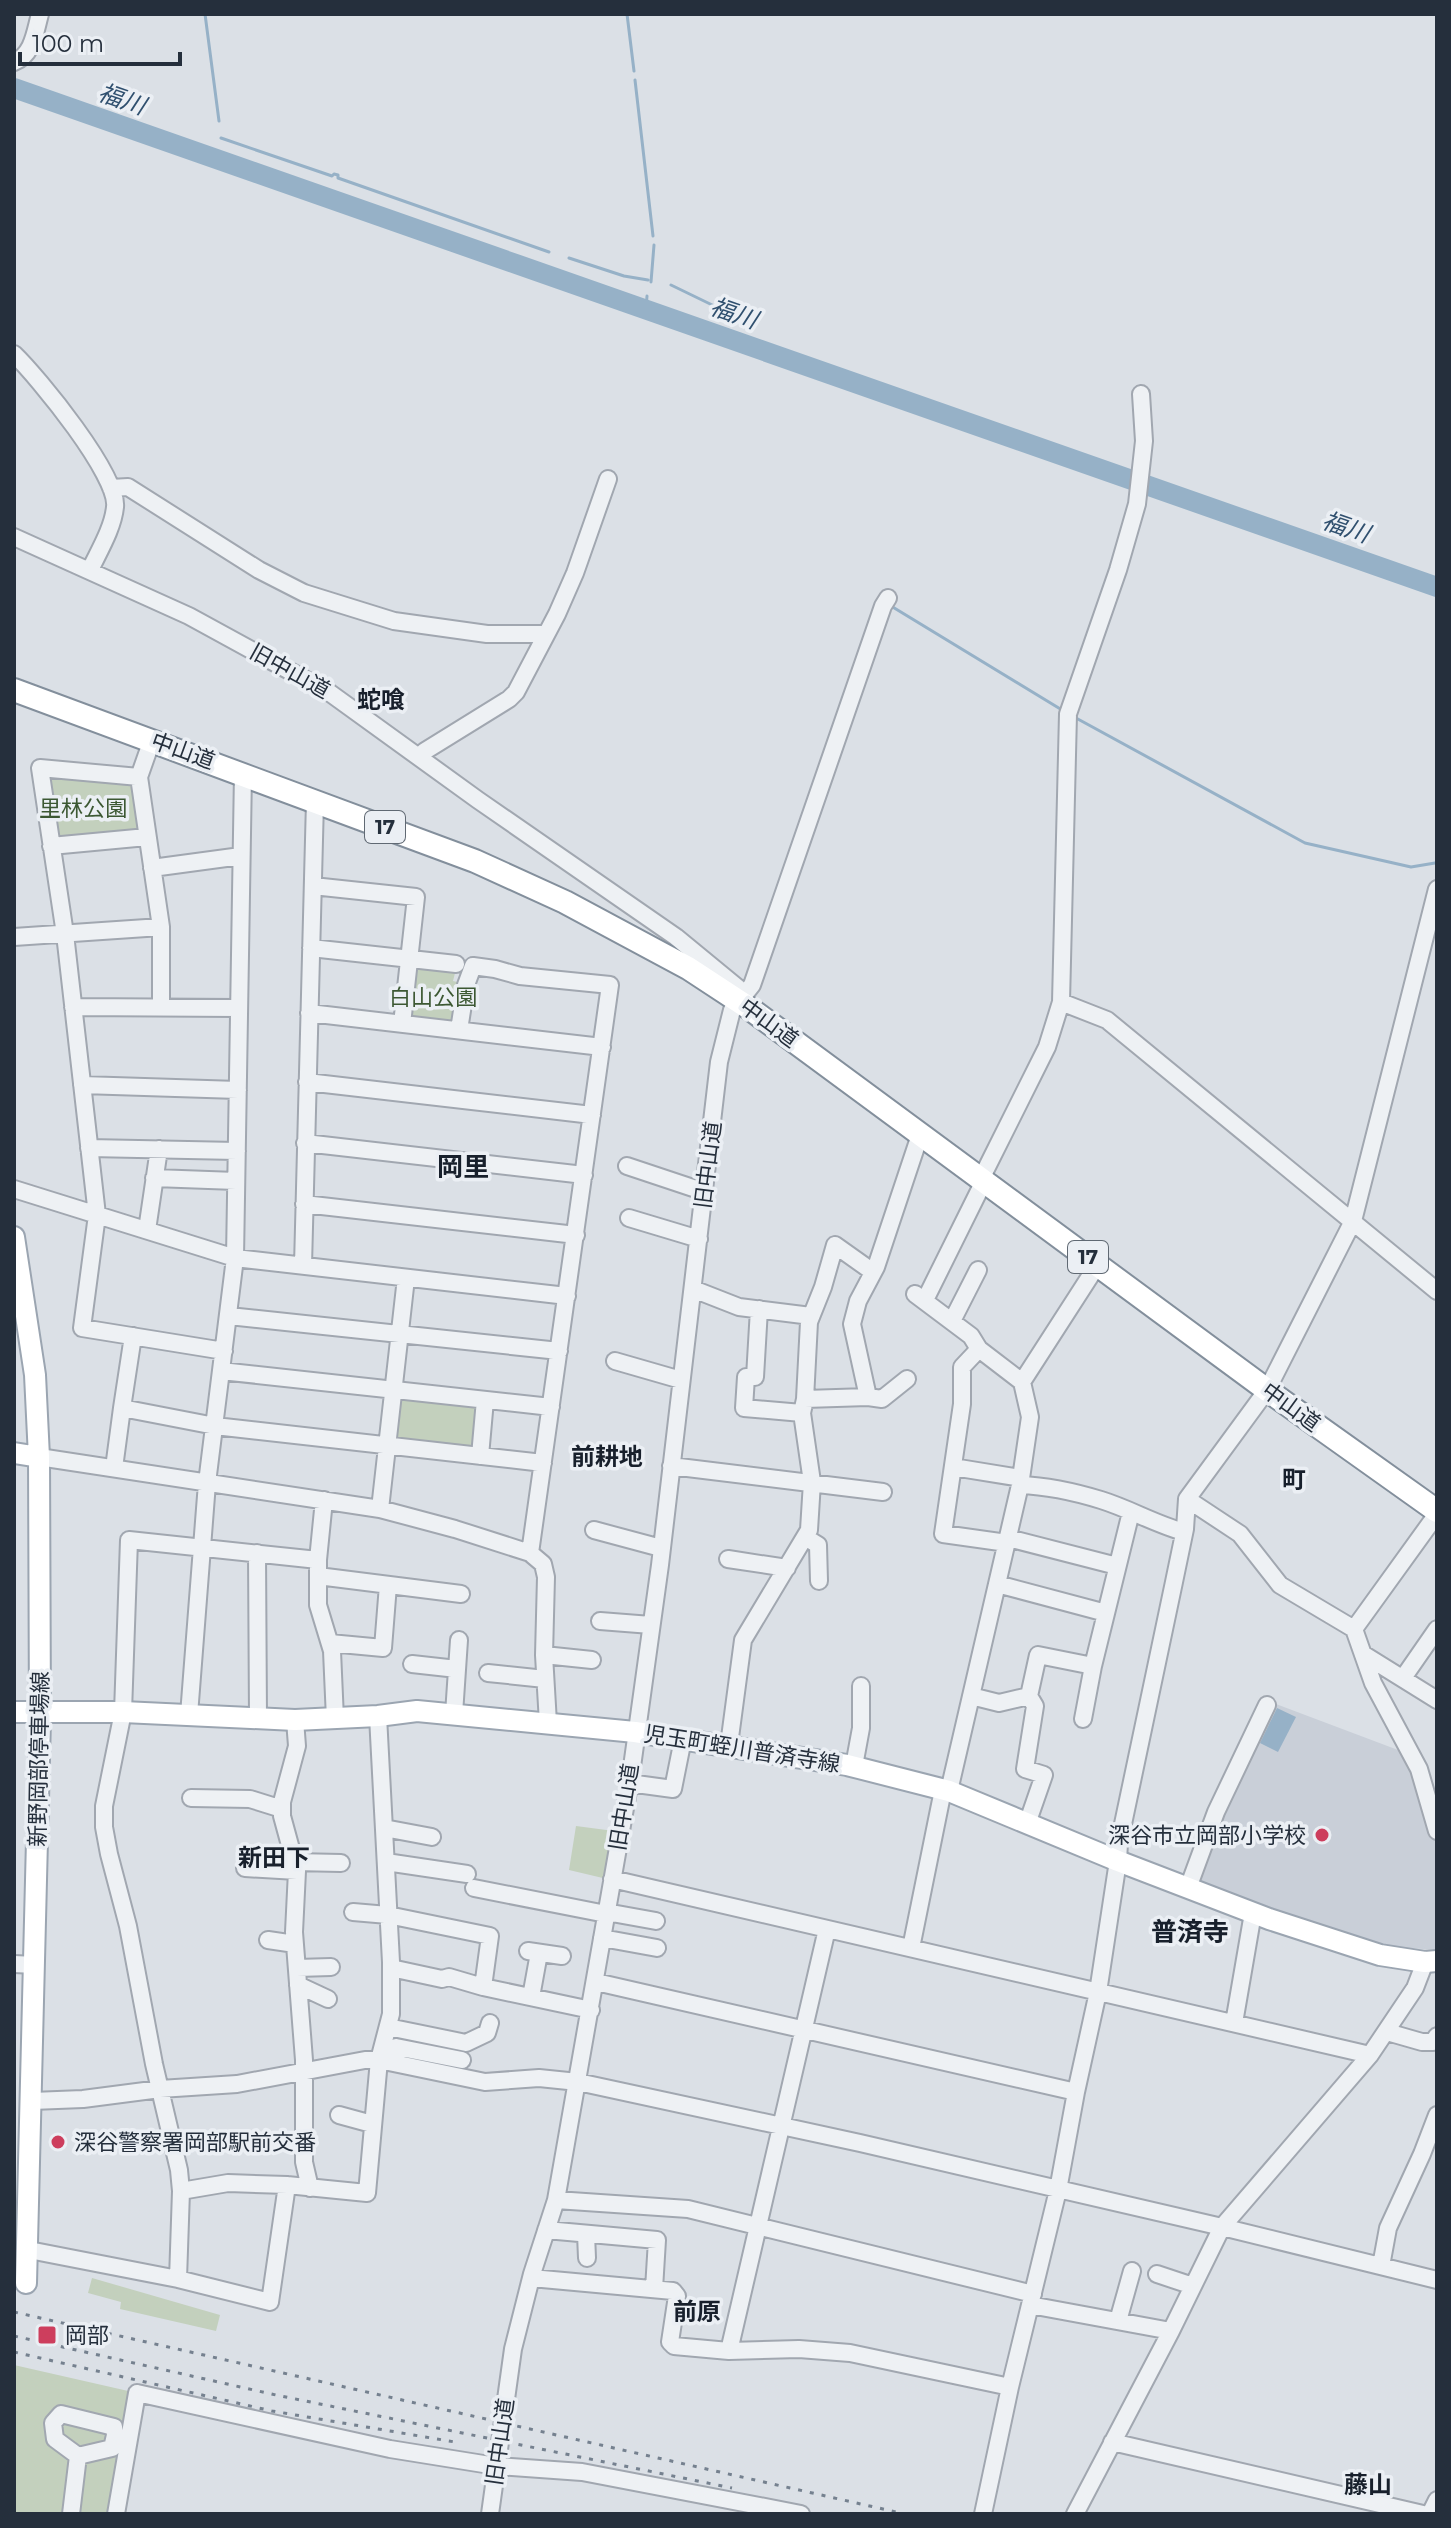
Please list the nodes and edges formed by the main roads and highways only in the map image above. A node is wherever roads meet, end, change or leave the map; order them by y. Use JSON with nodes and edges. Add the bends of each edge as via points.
{"nodes":[{"id":1,"x":14,"y":690,"type":"edge"},
{"id":2,"x":14,"y":1237,"type":"edge"},
{"id":3,"x":14,"y":1453,"type":"edge"},
{"id":4,"x":39,"y":1457,"type":"junction"},
{"id":5,"x":1437,"y":1513,"type":"edge"},
{"id":6,"x":40,"y":1711,"type":"junction"},
{"id":7,"x":14,"y":1712,"type":"edge"},
{"id":8,"x":1431,"y":1962,"type":"edge"},
{"id":9,"x":21,"y":2249,"type":"edge"},
{"id":10,"x":26,"y":2283,"type":"dead end"}],
"edges":[{"from":1,"to":5,"type":"highway","name":"中山道","number":"17","via":[[475,861],[661,954],[740,1002]]},
{"from":2,"to":4,"type":"main road","name":"新野岡部停車場線","via":[[35,1375]]},
{"from":3,"to":4,"type":"main road"},
{"from":4,"to":6,"type":"main road","name":"新野岡部停車場線"},
{"from":6,"to":7,"type":"main road","name":"児玉町蛭川普済寺線"},
{"from":6,"to":8,"type":"main road","name":"児玉町蛭川普済寺線","via":[[295,1720],[417,1711],[635,1732],[854,1766],[946,1791],[1253,1913],[1380,1955]]},
{"from":6,"to":9,"type":"main road","name":"新野岡部停車場線","via":[[32,2101]]},
{"from":9,"to":10,"type":"main road","name":"新野岡部停車場線"}]}
